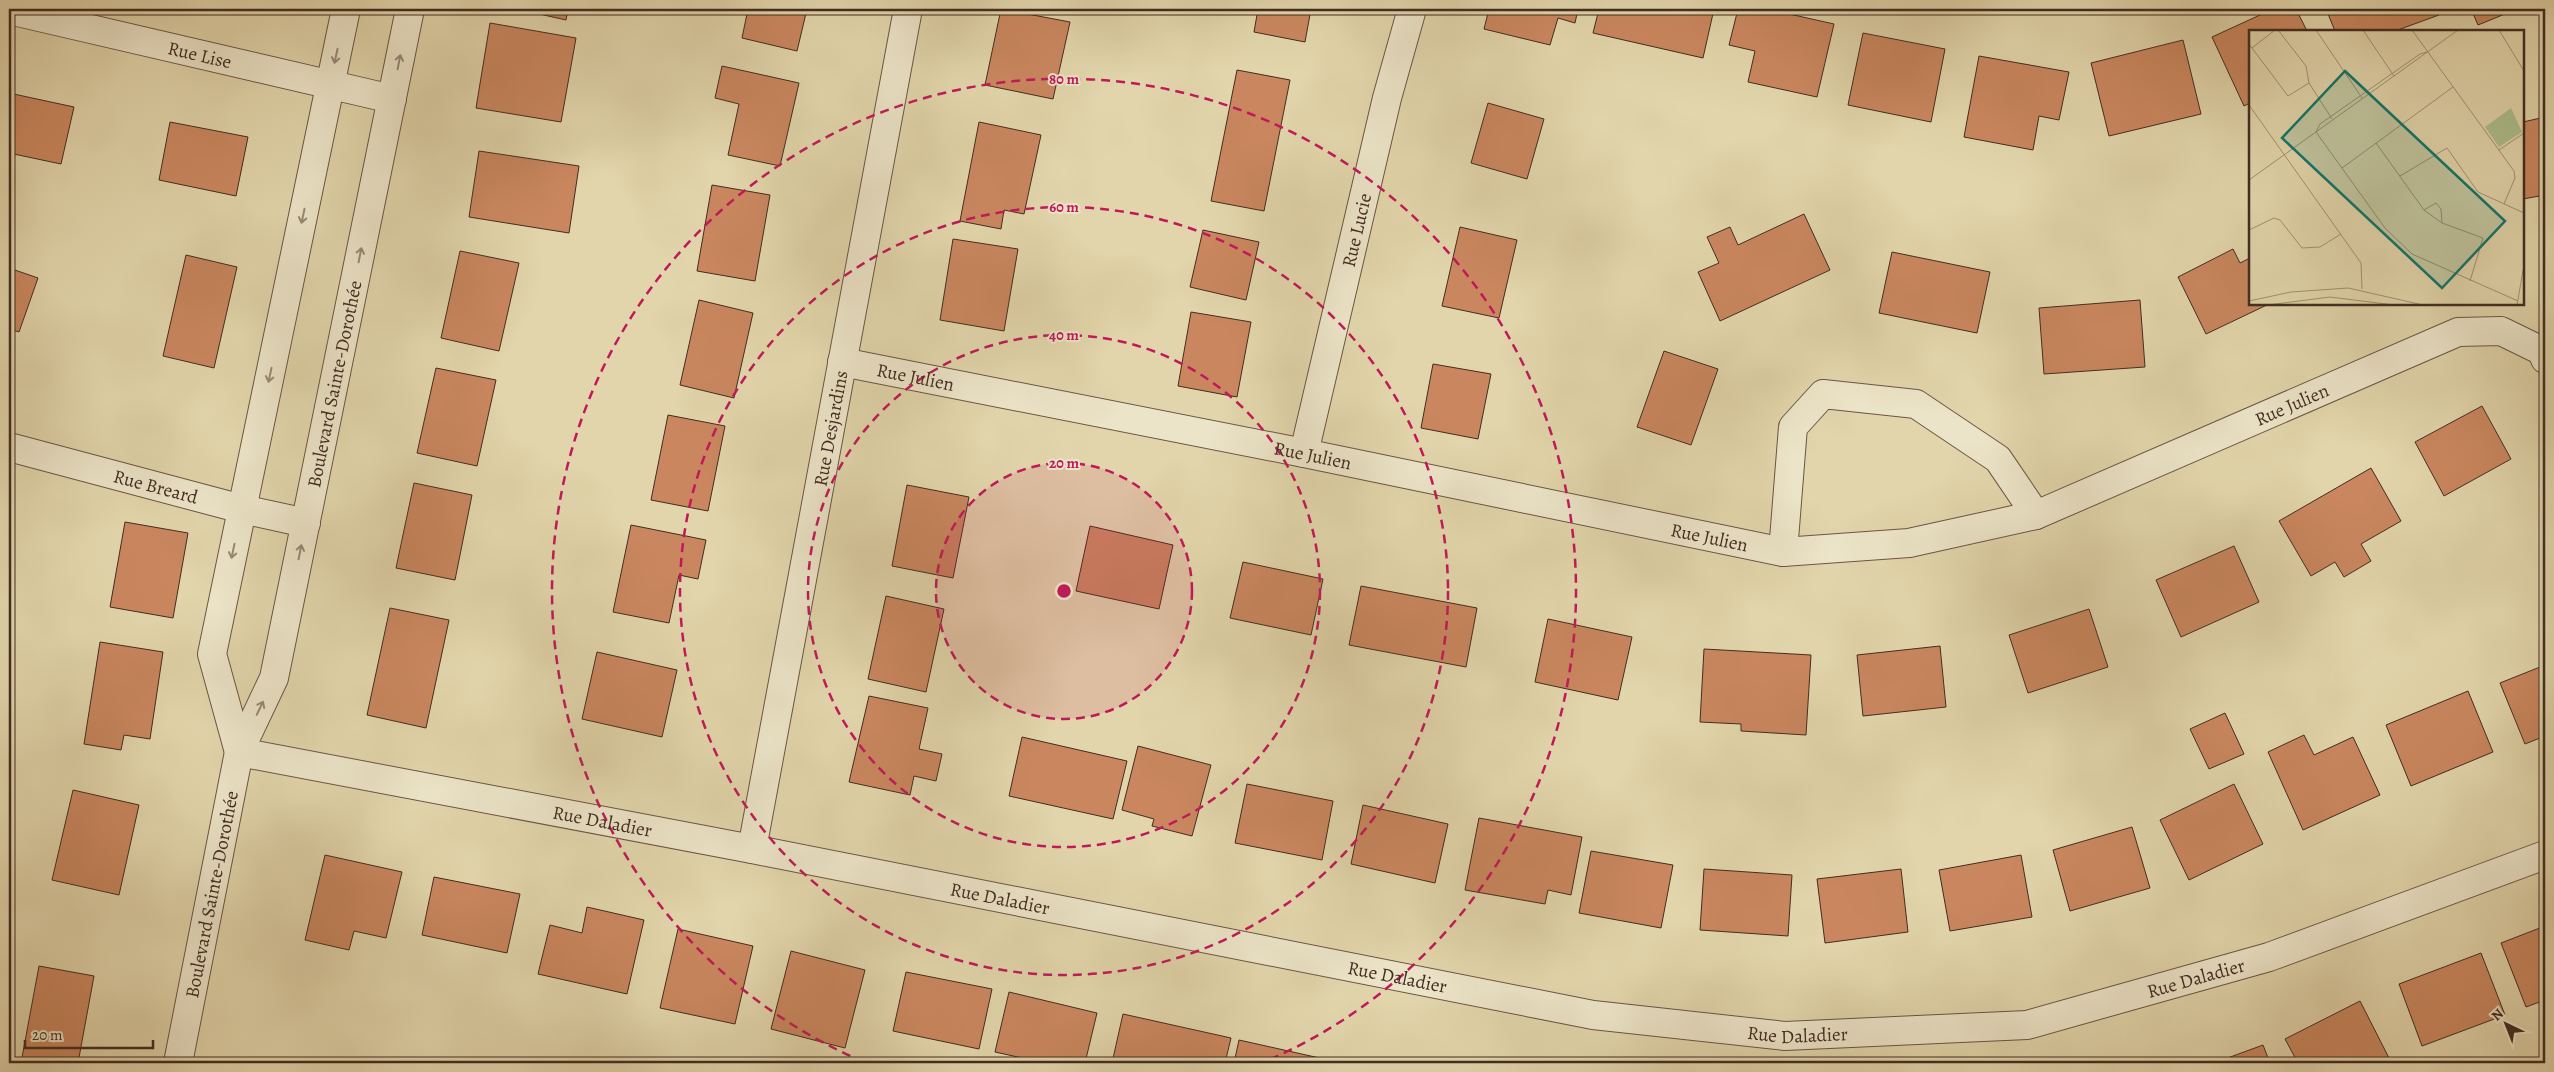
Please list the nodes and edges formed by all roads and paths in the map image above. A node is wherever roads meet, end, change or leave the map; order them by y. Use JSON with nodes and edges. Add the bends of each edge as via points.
{"nodes":[{"id":1,"x":346,"y":9,"type":"edge"},
{"id":2,"x":410,"y":9,"type":"edge"},
{"id":3,"x":908,"y":9,"type":"edge"},
{"id":4,"x":1412,"y":9,"type":"edge"},
{"id":5,"x":9,"y":10,"type":"edge"},
{"id":6,"x":330,"y":85,"type":"junction"},
{"id":7,"x":392,"y":99,"type":"junction"},
{"id":8,"x":2545,"y":359,"type":"edge"},
{"id":9,"x":842,"y":362,"type":"junction"},
{"id":10,"x":9,"y":447,"type":"edge"},
{"id":11,"x":1304,"y":453,"type":"junction"},
{"id":12,"x":242,"y":509,"type":"junction"},
{"id":13,"x":2036,"y":515,"type":"junction"},
{"id":14,"x":306,"y":523,"type":"junction"},
{"id":15,"x":1784,"y":552,"type":"junction"},
{"id":16,"x":238,"y":752,"type":"junction"},
{"id":17,"x":752,"y":849,"type":"junction"},
{"id":18,"x":2545,"y":854,"type":"edge"},
{"id":19,"x":178,"y":1063,"type":"edge"}],
"edges":[{"from":1,"to":6,"type":"street","name":"Boulevard Sainte-Dorothée","one_way":true},
{"from":7,"to":2,"type":"street","name":"Boulevard Sainte-Dorothée","one_way":true},
{"from":3,"to":9,"type":"street","name":"Rue Desjardins"},
{"from":4,"to":11,"type":"street","name":"Rue Lucie","via":[[1387,98]]},
{"from":5,"to":6,"type":"street","name":"Rue Lise"},
{"from":6,"to":7,"type":"street","name":"Rue Lise"},
{"from":6,"to":12,"type":"street","name":"Boulevard Sainte-Dorothée","one_way":true},
{"from":14,"to":7,"type":"street","name":"Boulevard Sainte-Dorothée","one_way":true},
{"from":8,"to":13,"type":"street","name":"Rue Julien","via":[[2542,351],[2502,332],[2458,332]]},
{"from":9,"to":11,"type":"street","name":"Rue Julien"},
{"from":9,"to":17,"type":"street","name":"Rue Desjardins"},
{"from":10,"to":12,"type":"street","name":"Rue Breard"},
{"from":11,"to":15,"type":"street","name":"Rue Julien"},
{"from":12,"to":14,"type":"street","name":"Rue Breard"},
{"from":12,"to":16,"type":"street","name":"Boulevard Sainte-Dorothée","one_way":true,"via":[[212,654]]},
{"from":13,"to":15,"type":"street","name":"Rue Julien","via":[[1909,543]]},
{"from":13,"to":15,"type":"street","via":[[1998,459],[1916,404],[1823,394],[1792,427]]},
{"from":16,"to":14,"type":"street","name":"Boulevard Sainte-Dorothée","one_way":true,"via":[[274,678]]},
{"from":16,"to":17,"type":"street","name":"Rue Daladier"},
{"from":16,"to":19,"type":"street","name":"Boulevard Sainte-Dorothée"},
{"from":17,"to":18,"type":"street","name":"Rue Daladier","via":[[1594,1015],[1785,1036],[2027,1025],[2269,957]]}]}
